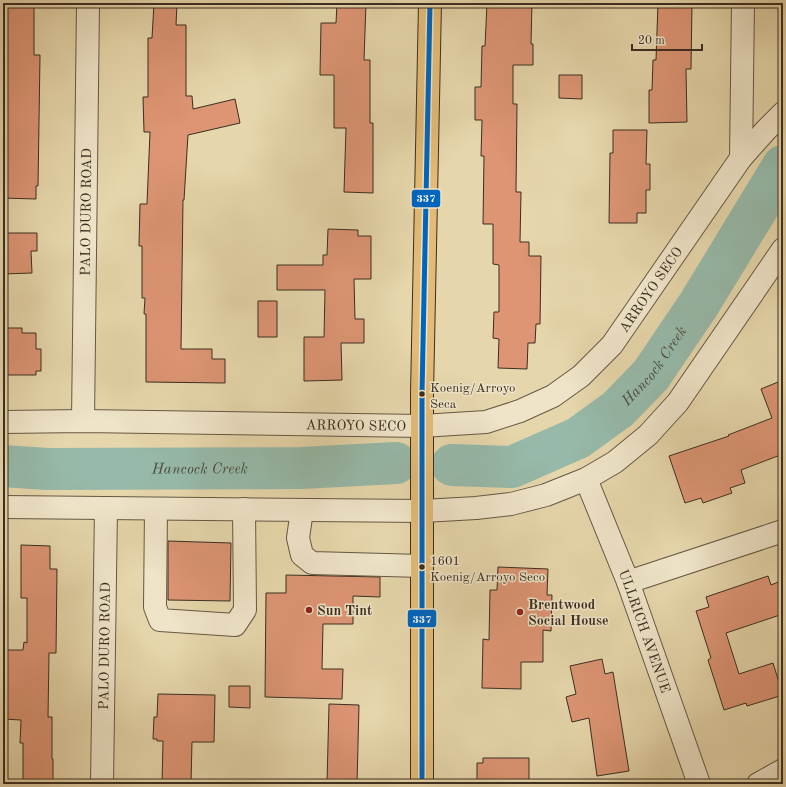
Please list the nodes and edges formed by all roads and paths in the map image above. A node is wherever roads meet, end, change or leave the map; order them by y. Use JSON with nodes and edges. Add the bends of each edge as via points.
{"nodes":[{"id":1,"x":88,"y":3,"type":"edge"},
{"id":2,"x":430,"y":3,"type":"edge"},
{"id":3,"x":743,"y":3,"type":"edge"},
{"id":4,"x":783,"y":113,"type":"edge"},
{"id":5,"x":741,"y":158,"type":"junction"},
{"id":6,"x":783,"y":249,"type":"edge"},
{"id":7,"x":83,"y":421,"type":"junction"},
{"id":8,"x":3,"y":422,"type":"edge"},
{"id":9,"x":422,"y":426,"type":"junction"},
{"id":10,"x":586,"y":479,"type":"junction"},
{"id":11,"x":3,"y":507,"type":"edge"},
{"id":12,"x":106,"y":508,"type":"junction"},
{"id":13,"x":156,"y":509,"type":"junction"},
{"id":14,"x":244,"y":509,"type":"junction"},
{"id":15,"x":302,"y":510,"type":"junction"},
{"id":16,"x":422,"y":511,"type":"junction"},
{"id":17,"x":783,"y":531,"type":"edge"},
{"id":18,"x":422,"y":566,"type":"junction"},
{"id":19,"x":628,"y":582,"type":"junction"},
{"id":20,"x":783,"y":770,"type":"edge"},
{"id":21,"x":102,"y":784,"type":"edge"},
{"id":22,"x":422,"y":784,"type":"edge"},
{"id":23,"x":699,"y":784,"type":"edge"},
{"id":24,"x":758,"y":784,"type":"edge"}],
"edges":[{"from":1,"to":7,"type":"street","name":"PALO DURO ROAD"},
{"from":2,"to":9,"type":"main road"},
{"from":3,"to":5,"type":"street"},
{"from":4,"to":5,"type":"street","name":"ARROYO SECO"},
{"from":5,"to":9,"type":"street","name":"ARROYO SECO","via":[[612,345],[581,376],[552,396],[520,411],[486,422]]},
{"from":6,"to":10,"type":"street","via":[[678,402],[648,435],[616,462]]},
{"from":7,"to":8,"type":"street","name":"ARROYO SECO"},
{"from":7,"to":9,"type":"street","name":"ARROYO SECO"},
{"from":9,"to":16,"type":"main road"},
{"from":10,"to":16,"type":"street","via":[[546,495],[511,504]]},
{"from":10,"to":19,"type":"street","name":"ULLRICH AVENUE"},
{"from":11,"to":12,"type":"street"},
{"from":12,"to":13,"type":"street"},
{"from":12,"to":21,"type":"street","name":"PALO DURO ROAD"},
{"from":13,"to":14,"type":"street"},
{"from":13,"to":14,"type":"street","via":[[155,607],[160,620],[235,626],[245,610]]},
{"from":14,"to":15,"type":"street"},
{"from":15,"to":16,"type":"street"},
{"from":15,"to":18,"type":"street","via":[[298,538],[302,555],[312,564]]},
{"from":16,"to":18,"type":"main road"},
{"from":17,"to":19,"type":"street"},
{"from":18,"to":22,"type":"main road"},
{"from":19,"to":23,"type":"street","name":"ULLRICH AVENUE"},
{"from":20,"to":24,"type":"street"}]}
